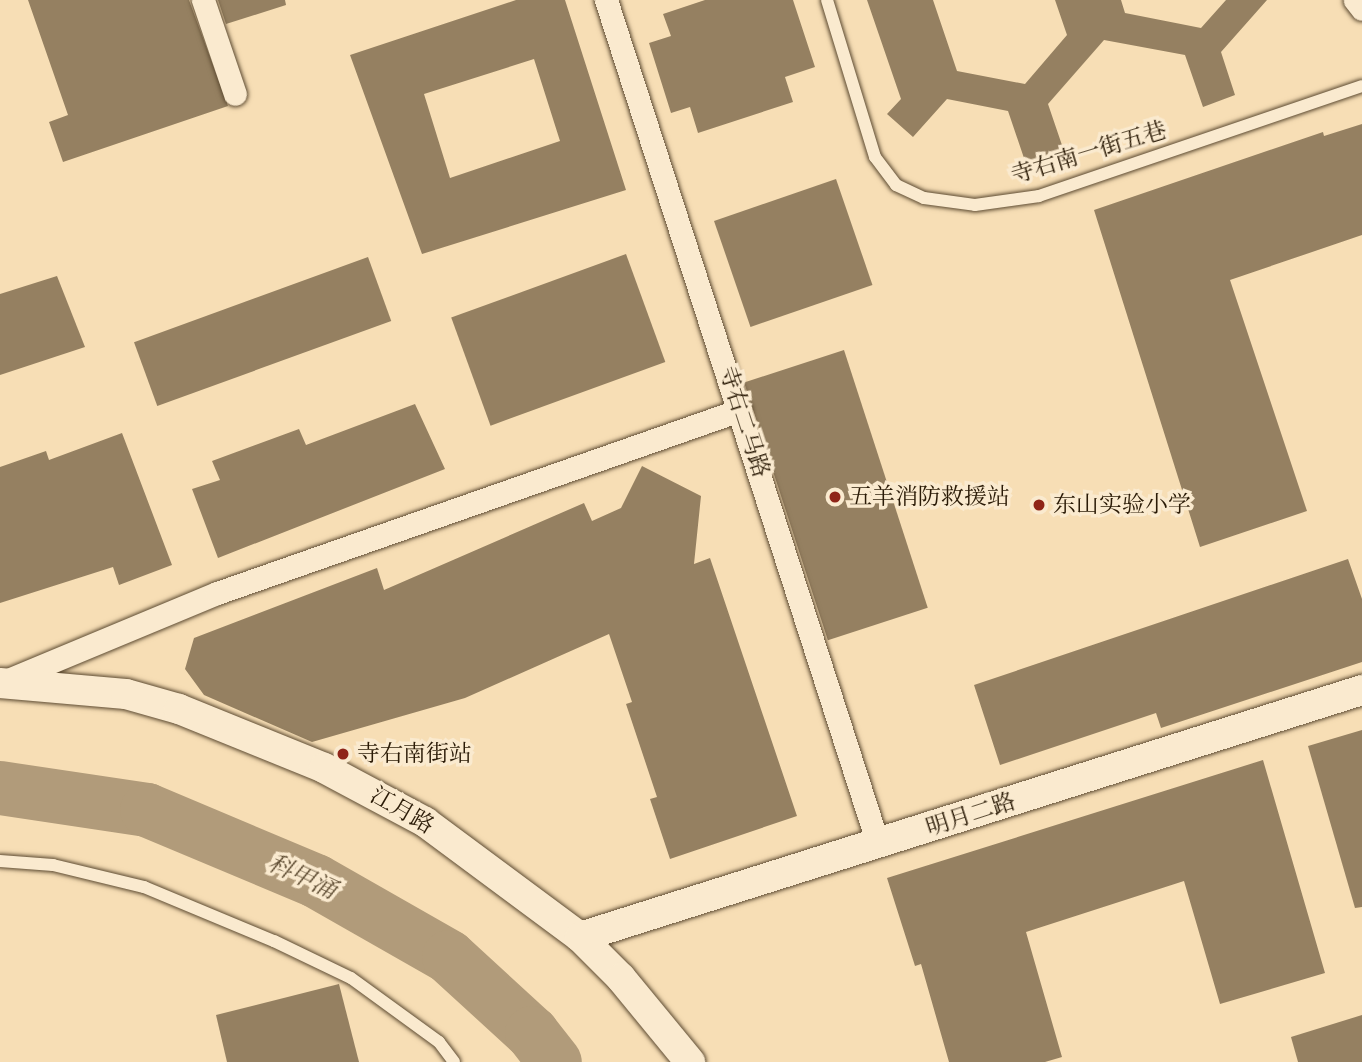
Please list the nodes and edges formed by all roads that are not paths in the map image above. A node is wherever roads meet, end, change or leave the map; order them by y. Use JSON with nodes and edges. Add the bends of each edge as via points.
{"nodes":[{"id":1,"x":203,"y":0,"type":"edge"},
{"id":2,"x":606,"y":0,"type":"edge"},
{"id":3,"x":827,"y":0,"type":"edge"},
{"id":4,"x":1355,"y":0,"type":"edge"},
{"id":5,"x":1362,"y":9,"type":"edge"},
{"id":6,"x":1362,"y":86,"type":"edge"},
{"id":7,"x":235,"y":94,"type":"dead end"},
{"id":8,"x":740,"y":410,"type":"junction"},
{"id":9,"x":0,"y":683,"type":"edge"},
{"id":10,"x":1362,"y":690,"type":"edge"},
{"id":11,"x":878,"y":844,"type":"junction"},
{"id":12,"x":0,"y":861,"type":"edge"},
{"id":13,"x":580,"y":937,"type":"junction"},
{"id":14,"x":454,"y":1062,"type":"edge"},
{"id":15,"x":690,"y":1062,"type":"edge"}],
"edges":[{"from":1,"to":7,"type":"street"},
{"from":2,"to":8,"type":"street","name":"寺右二马路"},
{"from":3,"to":6,"type":"lane","name":"寺右南一街五巷","via":[[875,157],[896,185],[923,198],[975,205],[1039,196]]},
{"from":4,"to":5,"type":"street"},
{"from":8,"to":9,"type":"street","via":[[217,593]]},
{"from":8,"to":11,"type":"street","name":"寺右二马路"},
{"from":9,"to":13,"type":"street","name":"江月路","via":[[126,694],[257,737],[425,822]]},
{"from":10,"to":11,"type":"street","name":"明月二路"},
{"from":11,"to":13,"type":"street","name":"明月二路"},
{"from":12,"to":14,"type":"lane","via":[[53,865],[144,887],[274,941],[351,978],[439,1042]]},
{"from":13,"to":15,"type":"street","name":"江月路","via":[[621,978]]}]}
